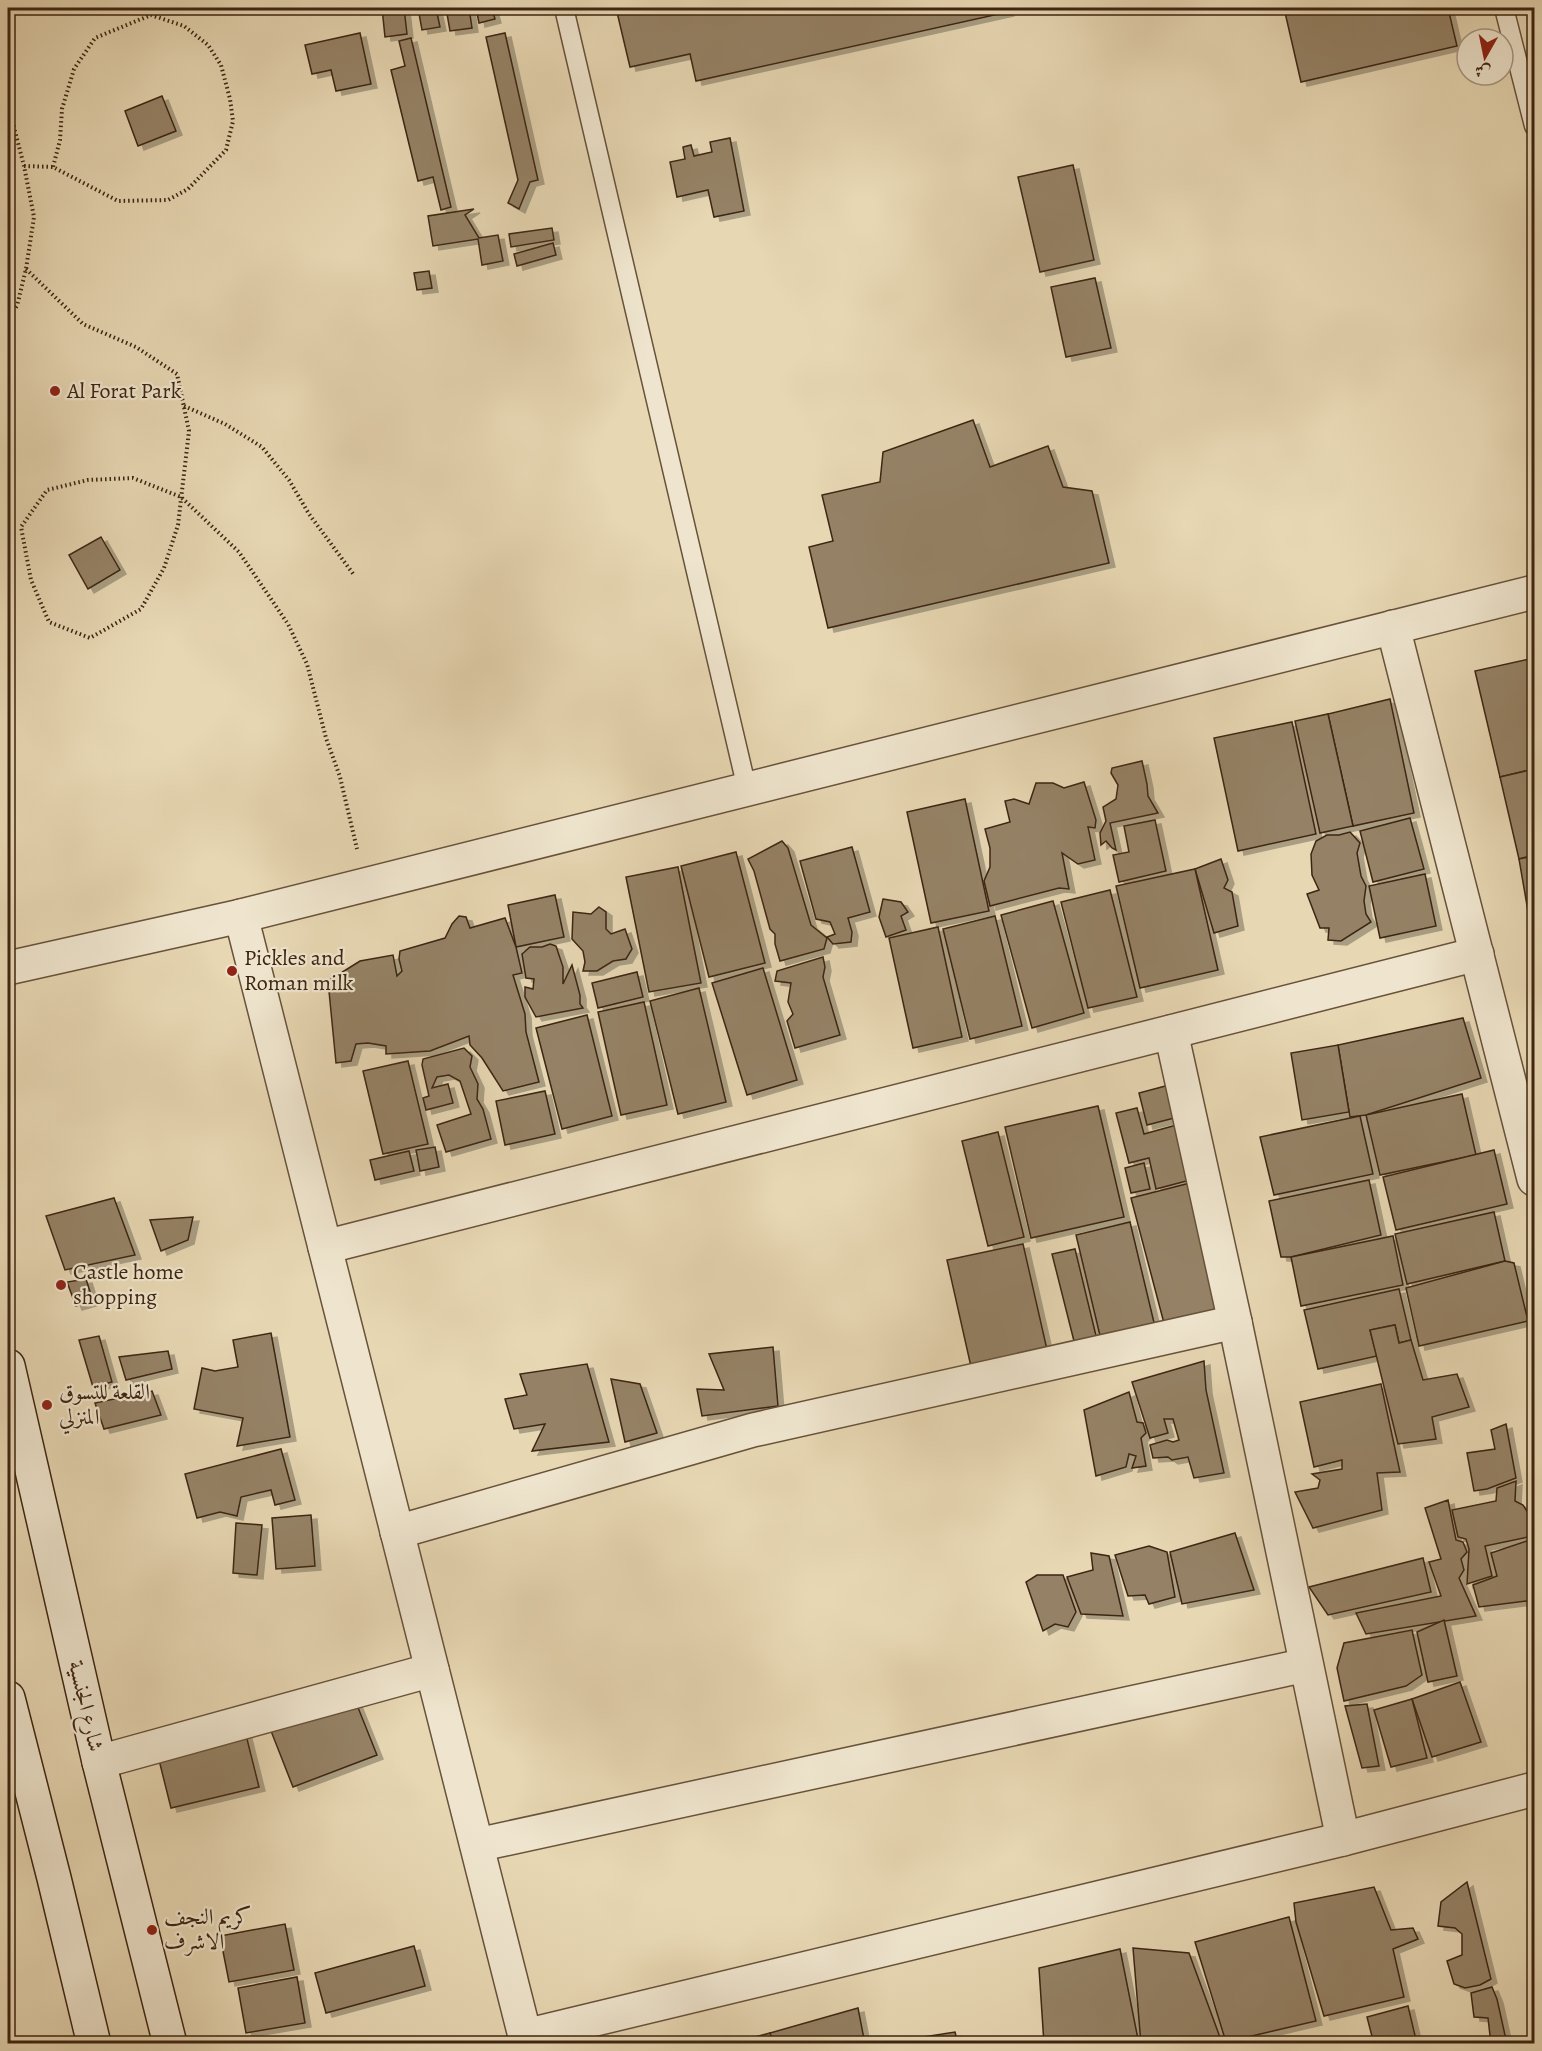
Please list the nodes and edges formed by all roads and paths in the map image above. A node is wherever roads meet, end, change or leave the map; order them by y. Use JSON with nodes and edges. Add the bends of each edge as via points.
{"nodes":[{"id":1,"x":564,"y":8,"type":"edge"},
{"id":2,"x":1504,"y":8,"type":"edge"},
{"id":3,"x":8,"y":104,"type":"edge"},
{"id":4,"x":1534,"y":126,"type":"edge"},
{"id":5,"x":24,"y":166,"type":"junction"},
{"id":6,"x":53,"y":167,"type":"junction"},
{"id":7,"x":26,"y":269,"type":"junction"},
{"id":8,"x":8,"y":316,"type":"edge"},
{"id":9,"x":183,"y":405,"type":"junction"},
{"id":10,"x":181,"y":497,"type":"junction"},
{"id":11,"x":354,"y":575,"type":"dead end"},
{"id":12,"x":1534,"y":592,"type":"edge"},
{"id":13,"x":1393,"y":627,"type":"junction"},
{"id":14,"x":747,"y":789,"type":"junction"},
{"id":15,"x":366,"y":885,"type":"junction"},
{"id":16,"x":242,"y":916,"type":"junction"},
{"id":17,"x":1477,"y":954,"type":"junction"},
{"id":18,"x":8,"y":968,"type":"edge"},
{"id":19,"x":1171,"y":1032,"type":"junction"},
{"id":20,"x":1534,"y":1179,"type":"edge"},
{"id":21,"x":325,"y":1246,"type":"junction"},
{"id":22,"x":1235,"y":1322,"type":"junction"},
{"id":23,"x":8,"y":1366,"type":"edge"},
{"id":24,"x":397,"y":1532,"type":"junction"},
{"id":25,"x":1306,"y":1665,"type":"junction"},
{"id":26,"x":432,"y":1670,"type":"junction"},
{"id":27,"x":8,"y":1698,"type":"edge"},
{"id":28,"x":99,"y":1762,"type":"junction"},
{"id":29,"x":1534,"y":1789,"type":"edge"},
{"id":30,"x":1343,"y":1839,"type":"junction"},
{"id":31,"x":477,"y":1845,"type":"junction"},
{"id":32,"x":526,"y":2040,"type":"edge"},
{"id":33,"x":94,"y":2043,"type":"edge"},
{"id":34,"x":170,"y":2043,"type":"edge"}],
"edges":[{"from":1,"to":14,"type":"lane"},
{"from":2,"to":4,"type":"lane"},
{"from":3,"to":5,"type":"path"},
{"from":5,"to":6,"type":"path"},
{"from":5,"to":7,"type":"path","via":[[34,217]]},
{"from":6,"to":6,"type":"path","via":[[118,201],[168,200],[188,189],[226,150],[233,121],[221,65],[208,45],[184,26],[151,15],[95,38],[74,69],[62,110]]},
{"from":7,"to":8,"type":"path","via":[[17,306]]},
{"from":7,"to":9,"type":"path","via":[[83,324],[136,347],[177,374]]},
{"from":9,"to":10,"type":"path","via":[[189,431]]},
{"from":9,"to":11,"type":"path","via":[[225,423],[262,447]]},
{"from":10,"to":10,"type":"path","via":[[178,525],[164,568],[141,609],[90,638],[49,622],[32,580],[21,527],[47,490],[88,480],[133,478]]},
{"from":10,"to":15,"type":"path","via":[[239,552],[288,624],[308,664]]},
{"from":12,"to":13,"type":"street"},
{"from":13,"to":14,"type":"street"},
{"from":13,"to":17,"type":"street"},
{"from":14,"to":15,"type":"street"},
{"from":15,"to":16,"type":"street"},
{"from":16,"to":18,"type":"street"},
{"from":16,"to":21,"type":"street"},
{"from":17,"to":19,"type":"street"},
{"from":17,"to":20,"type":"street"},
{"from":19,"to":21,"type":"street"},
{"from":19,"to":22,"type":"street"},
{"from":21,"to":24,"type":"street"},
{"from":22,"to":24,"type":"street","via":[[753,1430]]},
{"from":22,"to":25,"type":"street"},
{"from":23,"to":28,"type":"street","name":"شارع الجنسية"},
{"from":24,"to":26,"type":"street"},
{"from":25,"to":30,"type":"street"},
{"from":25,"to":31,"type":"street"},
{"from":26,"to":28,"type":"street"},
{"from":26,"to":31,"type":"street"},
{"from":27,"to":33,"type":"street"},
{"from":28,"to":34,"type":"street","name":"شارع الجنسية"},
{"from":29,"to":30,"type":"street"},
{"from":30,"to":32,"type":"street"},
{"from":31,"to":32,"type":"street"}]}
